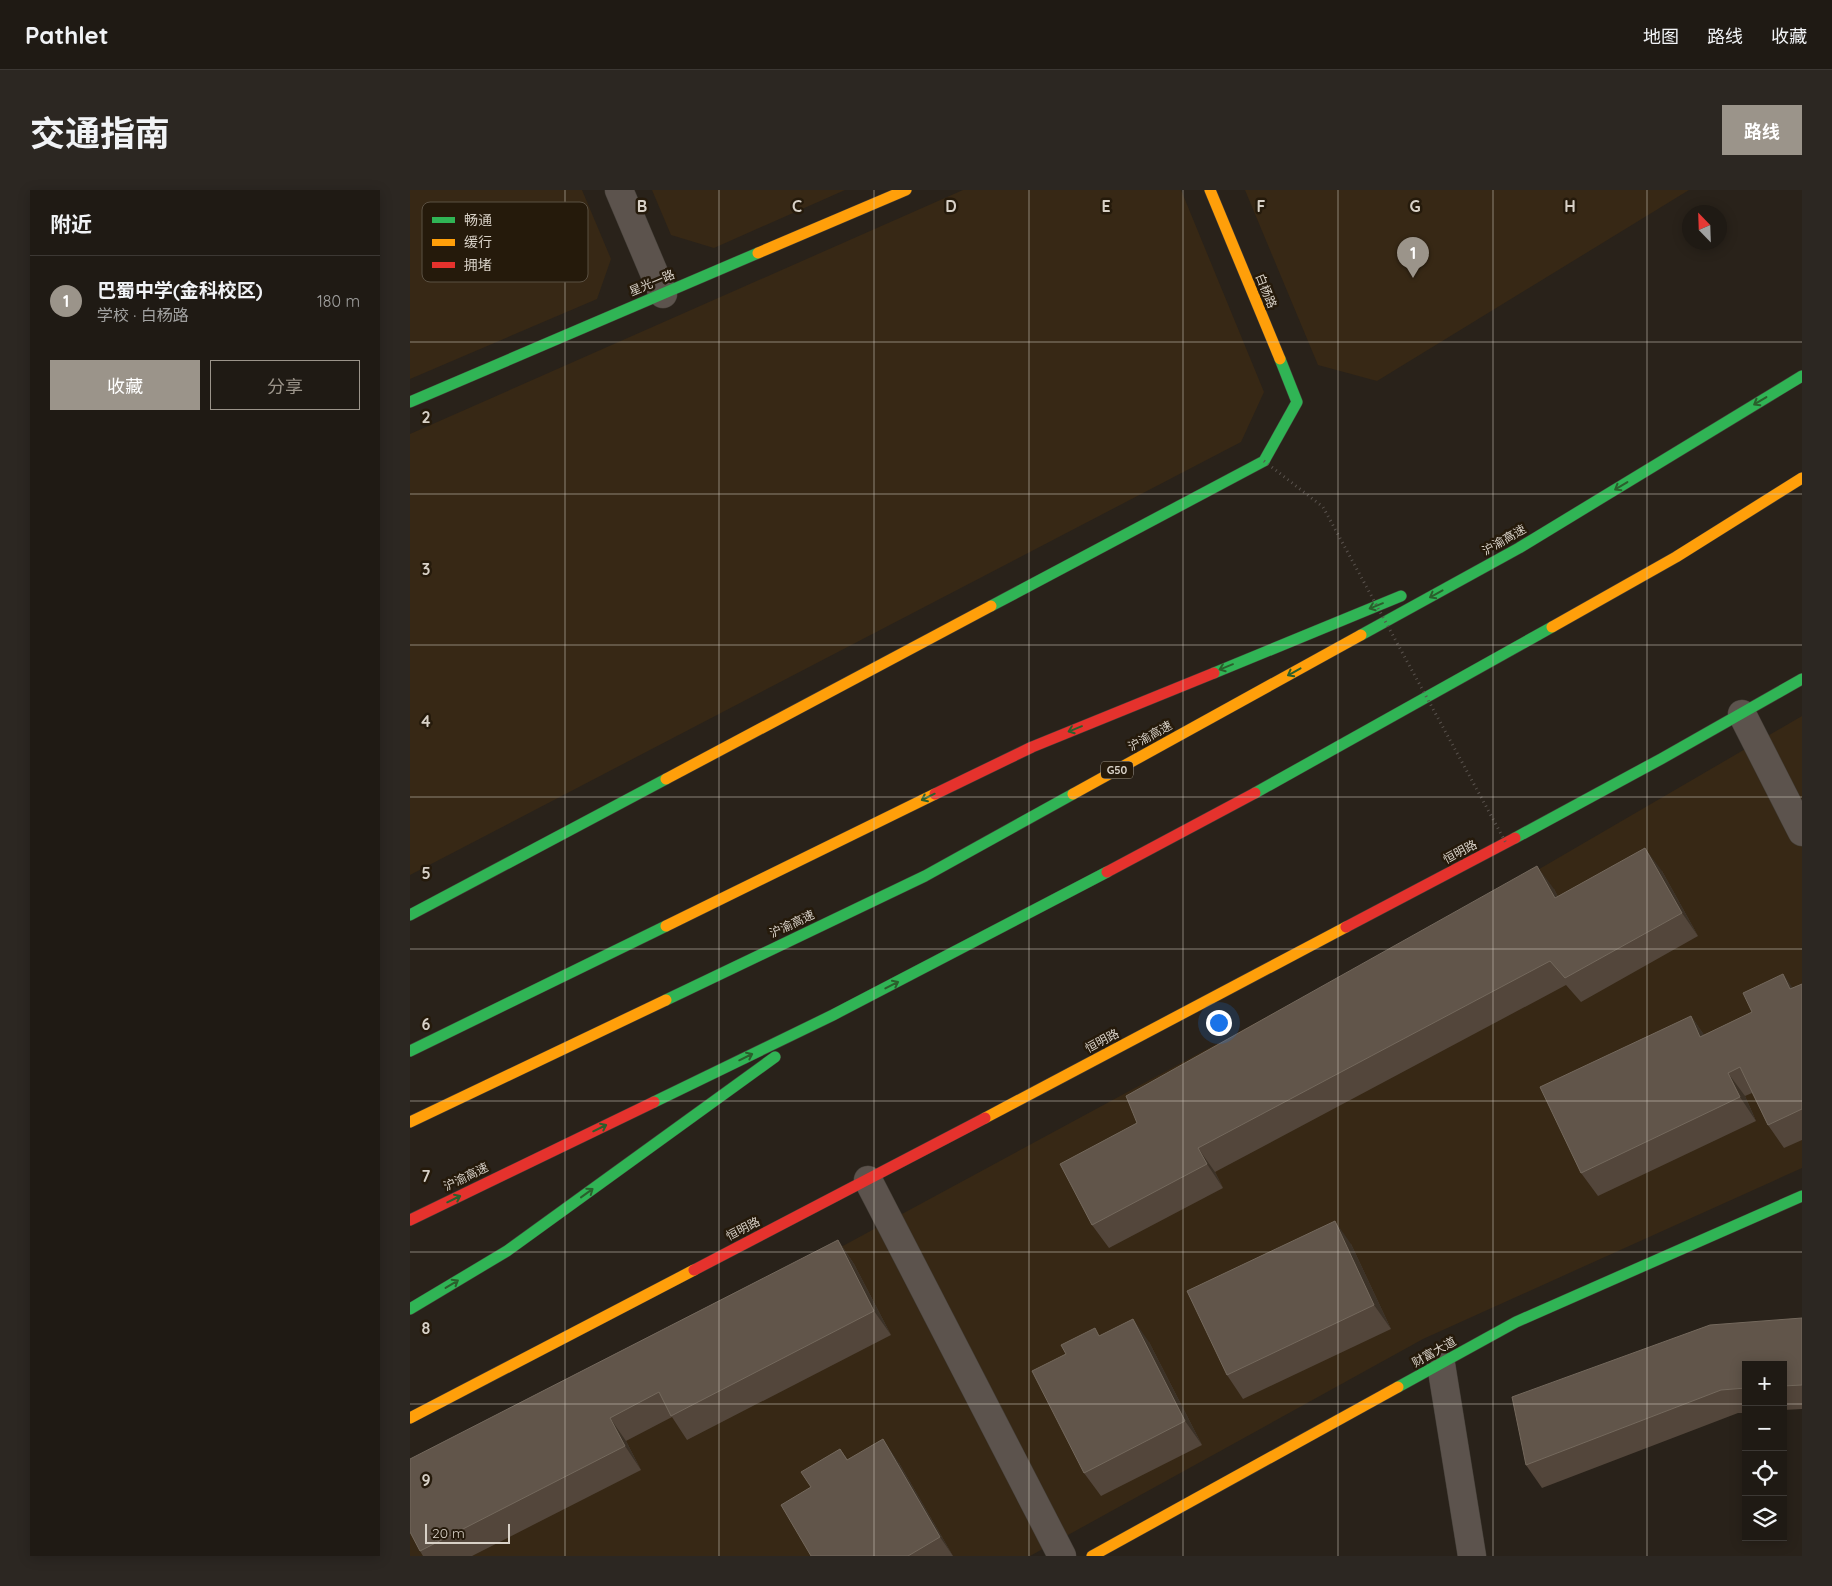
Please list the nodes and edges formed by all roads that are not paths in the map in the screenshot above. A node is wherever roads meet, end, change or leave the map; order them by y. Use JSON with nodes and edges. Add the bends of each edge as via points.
{"nodes":[{"id":1,"x":619,"y":190,"type":"edge"},
{"id":2,"x":906,"y":190,"type":"edge"},
{"id":3,"x":1210,"y":190,"type":"edge"},
{"id":4,"x":663,"y":294,"type":"junction"},
{"id":5,"x":1802,"y":376,"type":"edge"},
{"id":6,"x":410,"y":402,"type":"edge"},
{"id":7,"x":1802,"y":478,"type":"edge"},
{"id":8,"x":1519,"y":548,"type":"junction"},
{"id":9,"x":1427,"y":586,"type":"dead end"},
{"id":10,"x":1408,"y":593,"type":"dead end"},
{"id":11,"x":1802,"y":679,"type":"edge"},
{"id":12,"x":1742,"y":714,"type":"junction"},
{"id":13,"x":1802,"y":832,"type":"edge"},
{"id":14,"x":410,"y":915,"type":"edge"},
{"id":15,"x":833,"y":1015,"type":"junction"},
{"id":16,"x":410,"y":1051,"type":"edge"},
{"id":17,"x":410,"y":1122,"type":"edge"},
{"id":18,"x":868,"y":1180,"type":"junction"},
{"id":19,"x":1802,"y":1196,"type":"edge"},
{"id":20,"x":410,"y":1220,"type":"edge"},
{"id":21,"x":410,"y":1309,"type":"edge"},
{"id":22,"x":1441,"y":1364,"type":"junction"},
{"id":23,"x":410,"y":1418,"type":"edge"},
{"id":24,"x":1062,"y":1556,"type":"edge"},
{"id":25,"x":1092,"y":1556,"type":"edge"},
{"id":26,"x":1472,"y":1556,"type":"edge"}],
"edges":[{"from":1,"to":4,"type":"street"},
{"from":2,"to":4,"type":"main road","name":"星光一路"},
{"from":3,"to":14,"type":"main road","name":"白杨路","via":[[1298,402],[1264,461]]},
{"from":4,"to":6,"type":"main road","name":"星光一路"},
{"from":5,"to":8,"type":"main road","name":"沪渝高速","number":"G50","one_way":true},
{"from":15,"to":7,"type":"main road","name":"沪渝高速","one_way":true,"via":[[1196,826],[1676,558]]},
{"from":8,"to":9,"type":"main road"},
{"from":8,"to":17,"type":"main road","name":"沪渝高速","number":"G50","one_way":true,"via":[[925,876]]},
{"from":10,"to":16,"type":"main road","one_way":true,"via":[[1032,747]]},
{"from":11,"to":12,"type":"main road","name":"恒明路"},
{"from":12,"to":13,"type":"street"},
{"from":12,"to":18,"type":"main road","name":"恒明路","via":[[1506,844]]},
{"from":20,"to":15,"type":"main road","name":"沪渝高速","one_way":true},
{"from":21,"to":15,"type":"main road","one_way":true,"via":[[507,1251]]},
{"from":18,"to":23,"type":"main road","name":"恒明路"},
{"from":18,"to":24,"type":"street"},
{"from":19,"to":22,"type":"main road","name":"财富大道","via":[[1516,1322]]},
{"from":22,"to":25,"type":"main road","name":"财富大道"},
{"from":22,"to":26,"type":"street"}]}
